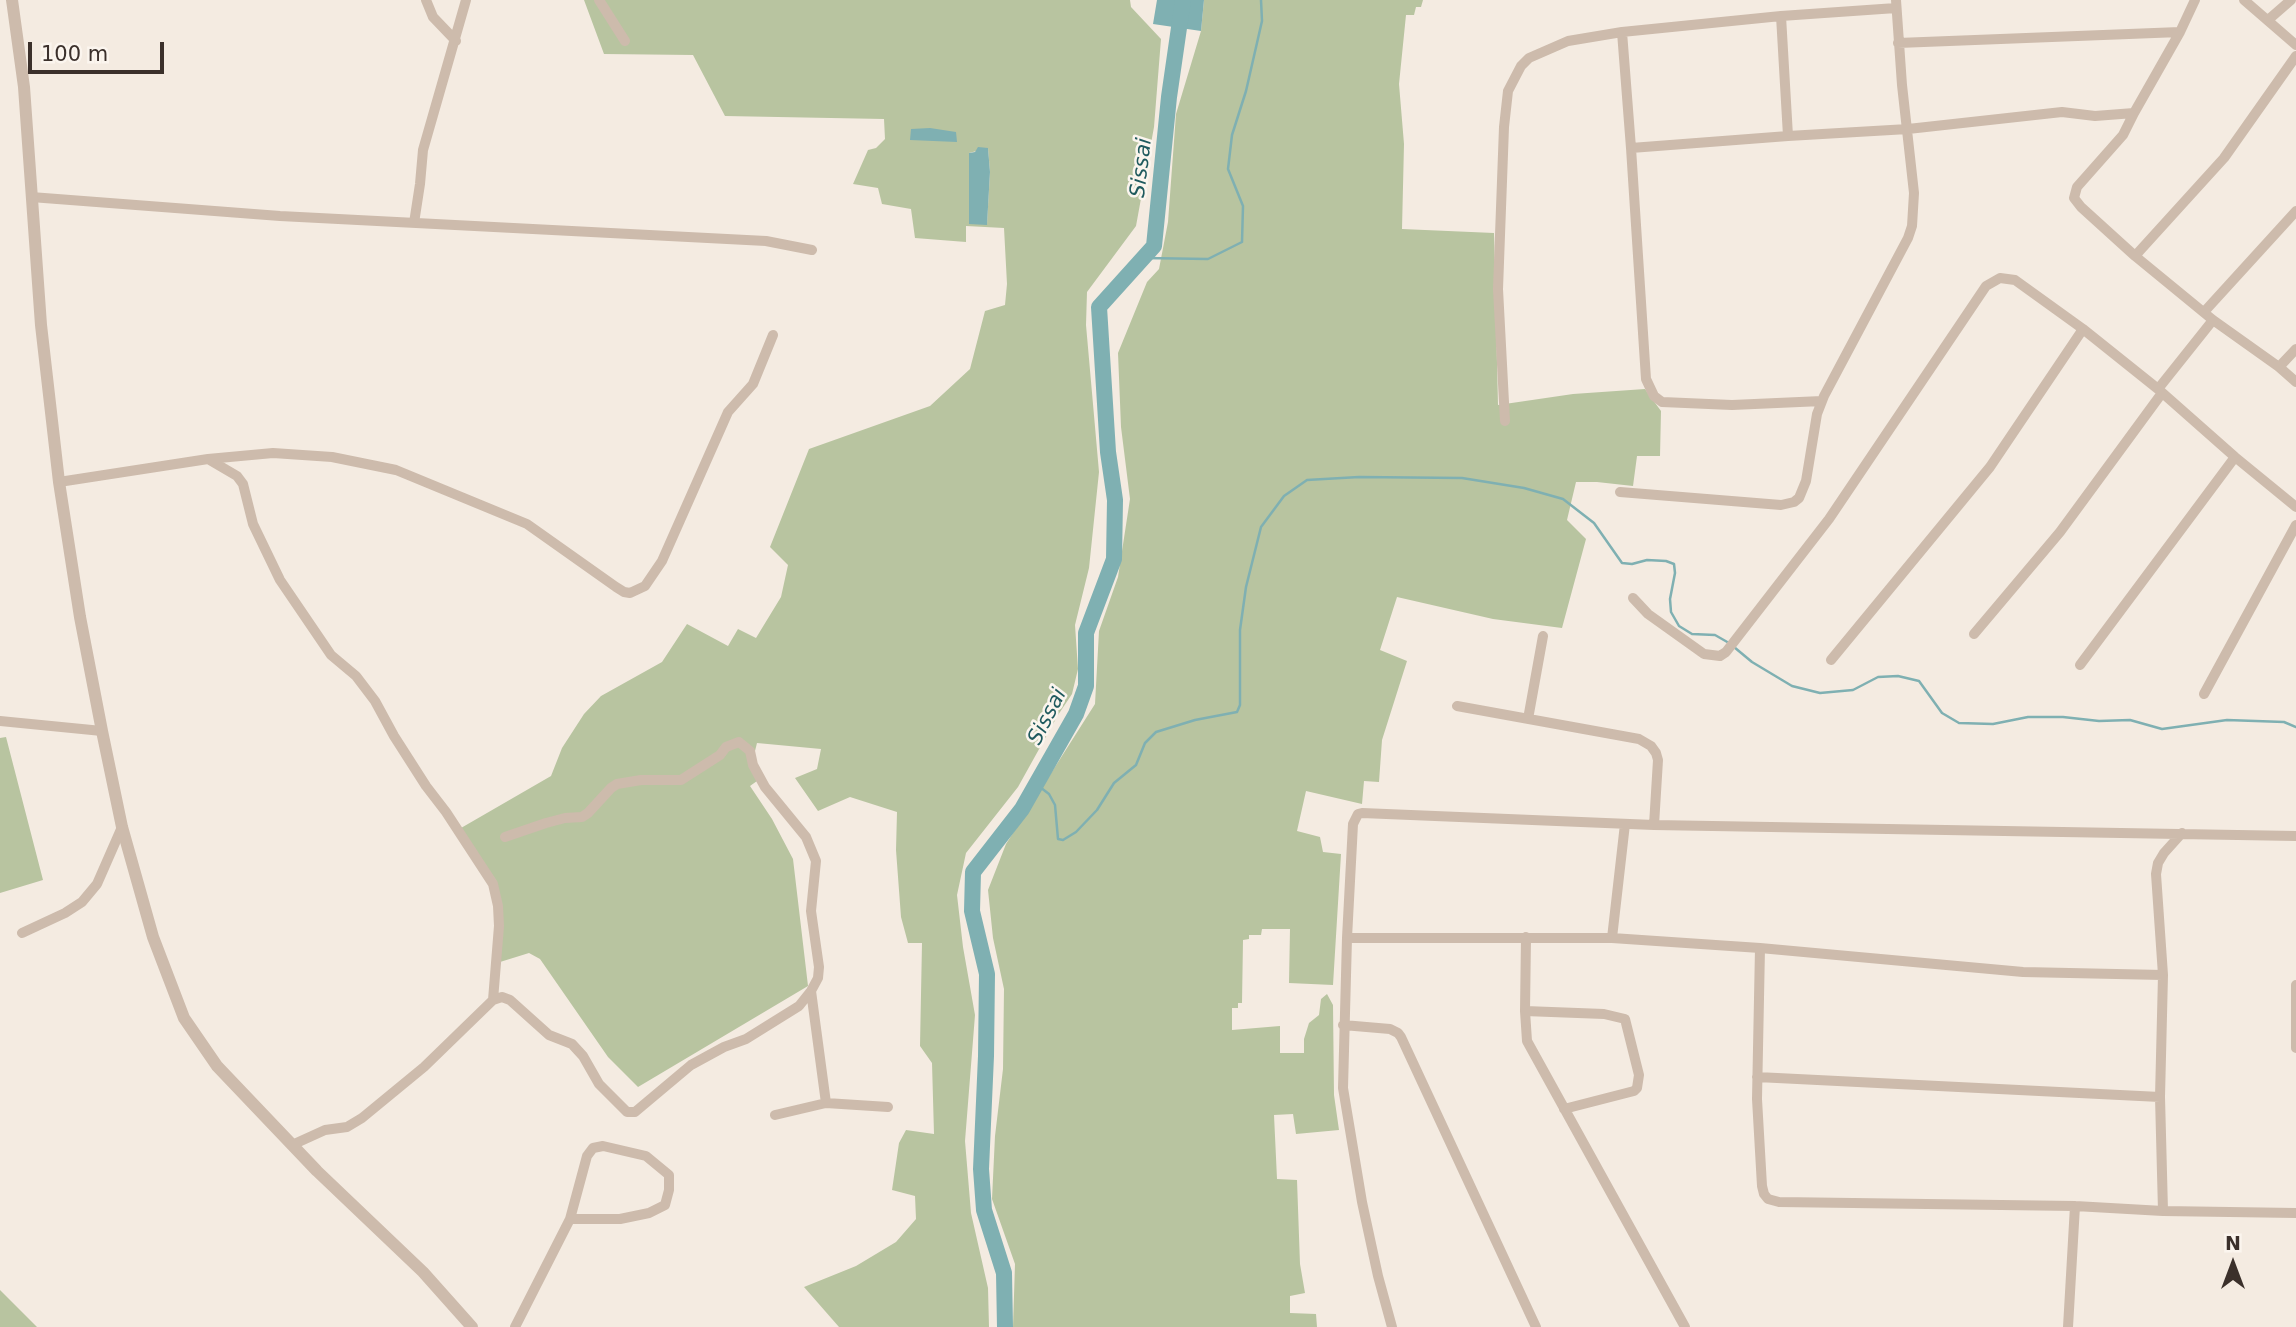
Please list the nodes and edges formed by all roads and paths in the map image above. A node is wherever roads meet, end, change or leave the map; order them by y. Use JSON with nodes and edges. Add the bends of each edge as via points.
{"nodes":[{"id":1,"x":12,"y":0,"type":"edge"},
{"id":2,"x":426,"y":0,"type":"edge"},
{"id":3,"x":466,"y":0,"type":"edge"},
{"id":4,"x":599,"y":0,"type":"edge"},
{"id":5,"x":2195,"y":0,"type":"edge"},
{"id":6,"x":2244,"y":0,"type":"edge"},
{"id":7,"x":2291,"y":0,"type":"edge"},
{"id":8,"x":1896,"y":4,"type":"edge"},
{"id":9,"x":1781,"y":16,"type":"junction"},
{"id":10,"x":2268,"y":20,"type":"junction"},
{"id":11,"x":1622,"y":32,"type":"junction"},
{"id":12,"x":2180,"y":32,"type":"junction"},
{"id":13,"x":456,"y":41,"type":"junction"},
{"id":14,"x":625,"y":41,"type":"dead end"},
{"id":15,"x":1898,"y":43,"type":"junction"},
{"id":16,"x":2296,"y":46,"type":"edge"},
{"id":17,"x":2296,"y":56,"type":"edge"},
{"id":18,"x":2134,"y":113,"type":"junction"},
{"id":19,"x":1908,"y":129,"type":"junction"},
{"id":20,"x":1788,"y":136,"type":"junction"},
{"id":21,"x":1631,"y":148,"type":"junction"},
{"id":22,"x":31,"y":197,"type":"junction"},
{"id":23,"x":2296,"y":211,"type":"edge"},
{"id":24,"x":414,"y":223,"type":"junction"},
{"id":25,"x":812,"y":250,"type":"dead end"},
{"id":26,"x":2135,"y":256,"type":"junction"},
{"id":27,"x":2209,"y":316,"type":"junction"},
{"id":28,"x":2083,"y":329,"type":"junction"},
{"id":29,"x":773,"y":335,"type":"dead end"},
{"id":30,"x":2296,"y":349,"type":"edge"},
{"id":31,"x":2279,"y":367,"type":"junction"},
{"id":32,"x":2296,"y":382,"type":"edge"},
{"id":33,"x":2160,"y":391,"type":"junction"},
{"id":34,"x":1822,"y":401,"type":"junction"},
{"id":35,"x":1505,"y":421,"type":"dead end"},
{"id":36,"x":2235,"y":457,"type":"junction"},
{"id":37,"x":208,"y":458,"type":"junction"},
{"id":38,"x":60,"y":482,"type":"junction"},
{"id":39,"x":1620,"y":492,"type":"dead end"},
{"id":40,"x":2296,"y":507,"type":"edge"},
{"id":41,"x":2296,"y":525,"type":"edge"},
{"id":42,"x":1633,"y":598,"type":"dead end"},
{"id":43,"x":1974,"y":634,"type":"dead end"},
{"id":44,"x":1543,"y":636,"type":"dead end"},
{"id":45,"x":1831,"y":660,"type":"dead end"},
{"id":46,"x":2080,"y":665,"type":"dead end"},
{"id":47,"x":2204,"y":694,"type":"dead end"},
{"id":48,"x":1457,"y":706,"type":"dead end"},
{"id":49,"x":1528,"y":719,"type":"junction"},
{"id":50,"x":0,"y":721,"type":"edge"},
{"id":51,"x":102,"y":731,"type":"junction"},
{"id":52,"x":1625,"y":824,"type":"junction"},
{"id":53,"x":1654,"y":825,"type":"junction"},
{"id":54,"x":122,"y":827,"type":"junction"},
{"id":55,"x":2182,"y":833,"type":"junction"},
{"id":56,"x":2296,"y":836,"type":"edge"},
{"id":57,"x":505,"y":837,"type":"dead end"},
{"id":58,"x":22,"y":933,"type":"dead end"},
{"id":59,"x":1526,"y":937,"type":"junction"},
{"id":60,"x":1346,"y":938,"type":"junction"},
{"id":61,"x":1612,"y":938,"type":"junction"},
{"id":62,"x":1760,"y":948,"type":"junction"},
{"id":63,"x":2162,"y":975,"type":"junction"},
{"id":64,"x":2296,"y":985,"type":"edge"},
{"id":65,"x":811,"y":991,"type":"junction"},
{"id":66,"x":493,"y":1000,"type":"junction"},
{"id":67,"x":1525,"y":1011,"type":"junction"},
{"id":68,"x":1343,"y":1025,"type":"junction"},
{"id":69,"x":2296,"y":1048,"type":"edge"},
{"id":70,"x":1758,"y":1077,"type":"junction"},
{"id":71,"x":2160,"y":1097,"type":"junction"},
{"id":72,"x":826,"y":1103,"type":"junction"},
{"id":73,"x":888,"y":1107,"type":"dead end"},
{"id":74,"x":1564,"y":1109,"type":"junction"},
{"id":75,"x":775,"y":1115,"type":"dead end"},
{"id":76,"x":292,"y":1145,"type":"junction"},
{"id":77,"x":2075,"y":1206,"type":"junction"},
{"id":78,"x":2162,"y":1211,"type":"junction"},
{"id":79,"x":2296,"y":1213,"type":"edge"},
{"id":80,"x":570,"y":1219,"type":"junction"},
{"id":81,"x":472,"y":1327,"type":"edge"},
{"id":82,"x":515,"y":1327,"type":"edge"},
{"id":83,"x":1392,"y":1327,"type":"edge"},
{"id":84,"x":1536,"y":1327,"type":"edge"},
{"id":85,"x":1685,"y":1327,"type":"edge"},
{"id":86,"x":2068,"y":1327,"type":"edge"}],
"edges":[{"from":1,"to":22,"type":"street","via":[[24,87]]},
{"from":2,"to":13,"type":"street","via":[[433,17]]},
{"from":3,"to":13,"type":"street"},
{"from":4,"to":14,"type":"street"},
{"from":5,"to":12,"type":"street"},
{"from":6,"to":10,"type":"street"},
{"from":7,"to":10,"type":"street"},
{"from":8,"to":9,"type":"street"},
{"from":8,"to":15,"type":"street"},
{"from":9,"to":11,"type":"street"},
{"from":9,"to":20,"type":"street"},
{"from":10,"to":16,"type":"street"},
{"from":11,"to":21,"type":"street"},
{"from":11,"to":35,"type":"street","via":[[1545,49],[1521,66],[1508,91],[1498,289]]},
{"from":12,"to":15,"type":"street"},
{"from":12,"to":18,"type":"street"},
{"from":13,"to":24,"type":"street","via":[[423,150]]},
{"from":15,"to":19,"type":"street"},
{"from":17,"to":26,"type":"street","via":[[2224,158]]},
{"from":18,"to":19,"type":"street","via":[[2095,116],[2062,112]]},
{"from":18,"to":26,"type":"street","via":[[2123,135],[2077,187],[2074,198]]},
{"from":19,"to":20,"type":"street"},
{"from":19,"to":34,"type":"street","via":[[1912,226]]},
{"from":20,"to":21,"type":"street"},
{"from":21,"to":34,"type":"street","via":[[1646,379],[1654,396],[1662,402],[1732,405]]},
{"from":22,"to":24,"type":"street"},
{"from":22,"to":38,"type":"street"},
{"from":23,"to":27,"type":"street"},
{"from":24,"to":25,"type":"street","via":[[766,242]]},
{"from":26,"to":27,"type":"street"},
{"from":27,"to":31,"type":"street"},
{"from":27,"to":33,"type":"street"},
{"from":28,"to":33,"type":"street"},
{"from":28,"to":42,"type":"street","via":[[2015,280],[2000,278],[1986,286],[1829,519],[1726,653],[1704,654]]},
{"from":28,"to":45,"type":"street","via":[[1990,467]]},
{"from":29,"to":37,"type":"street","via":[[753,384],[728,412],[662,561],[645,586],[631,593],[527,524],[396,470],[332,457]]},
{"from":30,"to":31,"type":"street"},
{"from":31,"to":32,"type":"street"},
{"from":33,"to":36,"type":"street"},
{"from":33,"to":43,"type":"street","via":[[2060,532]]},
{"from":34,"to":39,"type":"street","via":[[1806,481],[1794,502],[1781,505]]},
{"from":36,"to":40,"type":"street"},
{"from":36,"to":46,"type":"street"},
{"from":37,"to":38,"type":"street"},
{"from":37,"to":66,"type":"street","via":[[237,475],[253,524],[280,580],[331,655],[376,701],[394,736],[493,884],[499,926]]},
{"from":38,"to":51,"type":"street"},
{"from":41,"to":47,"type":"street"},
{"from":44,"to":49,"type":"street"},
{"from":48,"to":49,"type":"street"},
{"from":49,"to":53,"type":"street","via":[[1639,739],[1651,746],[1658,760]]},
{"from":50,"to":51,"type":"street"},
{"from":51,"to":54,"type":"street"},
{"from":52,"to":53,"type":"street"},
{"from":52,"to":60,"type":"street","via":[[1358,814],[1353,824]]},
{"from":52,"to":61,"type":"street"},
{"from":53,"to":55,"type":"street"},
{"from":54,"to":58,"type":"street","via":[[97,884],[82,902]]},
{"from":54,"to":76,"type":"street","via":[[153,937],[184,1018],[217,1066]]},
{"from":55,"to":56,"type":"street"},
{"from":55,"to":63,"type":"street","via":[[2164,853],[2156,874]]},
{"from":57,"to":65,"type":"street","via":[[582,817],[617,784],[681,780],[733,742],[744,745],[765,787],[806,837],[816,861],[811,911],[819,967]]},
{"from":59,"to":60,"type":"street"},
{"from":59,"to":61,"type":"street"},
{"from":59,"to":67,"type":"street"},
{"from":60,"to":68,"type":"street"},
{"from":61,"to":62,"type":"street"},
{"from":62,"to":63,"type":"street","via":[[2023,972]]},
{"from":62,"to":70,"type":"street"},
{"from":63,"to":71,"type":"street"},
{"from":64,"to":69,"type":"street"},
{"from":65,"to":66,"type":"street","via":[[800,1006],[691,1065],[632,1112],[599,1084],[572,1044],[549,1035],[510,1000]]},
{"from":65,"to":72,"type":"street"},
{"from":66,"to":76,"type":"street","via":[[362,1118]]},
{"from":67,"to":74,"type":"street","via":[[1527,1041]]},
{"from":67,"to":74,"type":"street","via":[[1625,1018],[1639,1074],[1637,1088]]},
{"from":68,"to":83,"type":"street","via":[[1343,1088],[1349,1129]]},
{"from":68,"to":84,"type":"street","via":[[1398,1032]]},
{"from":70,"to":71,"type":"street"},
{"from":70,"to":77,"type":"street","via":[[1762,1186],[1768,1199]]},
{"from":71,"to":78,"type":"street"},
{"from":72,"to":73,"type":"street"},
{"from":72,"to":75,"type":"street"},
{"from":74,"to":85,"type":"street"},
{"from":76,"to":81,"type":"street","via":[[423,1272]]},
{"from":77,"to":78,"type":"street"},
{"from":77,"to":86,"type":"street"},
{"from":78,"to":79,"type":"street"},
{"from":80,"to":80,"type":"street","via":[[593,1148],[646,1156],[669,1175],[665,1205],[649,1213],[620,1219]]},
{"from":80,"to":82,"type":"street"}]}
